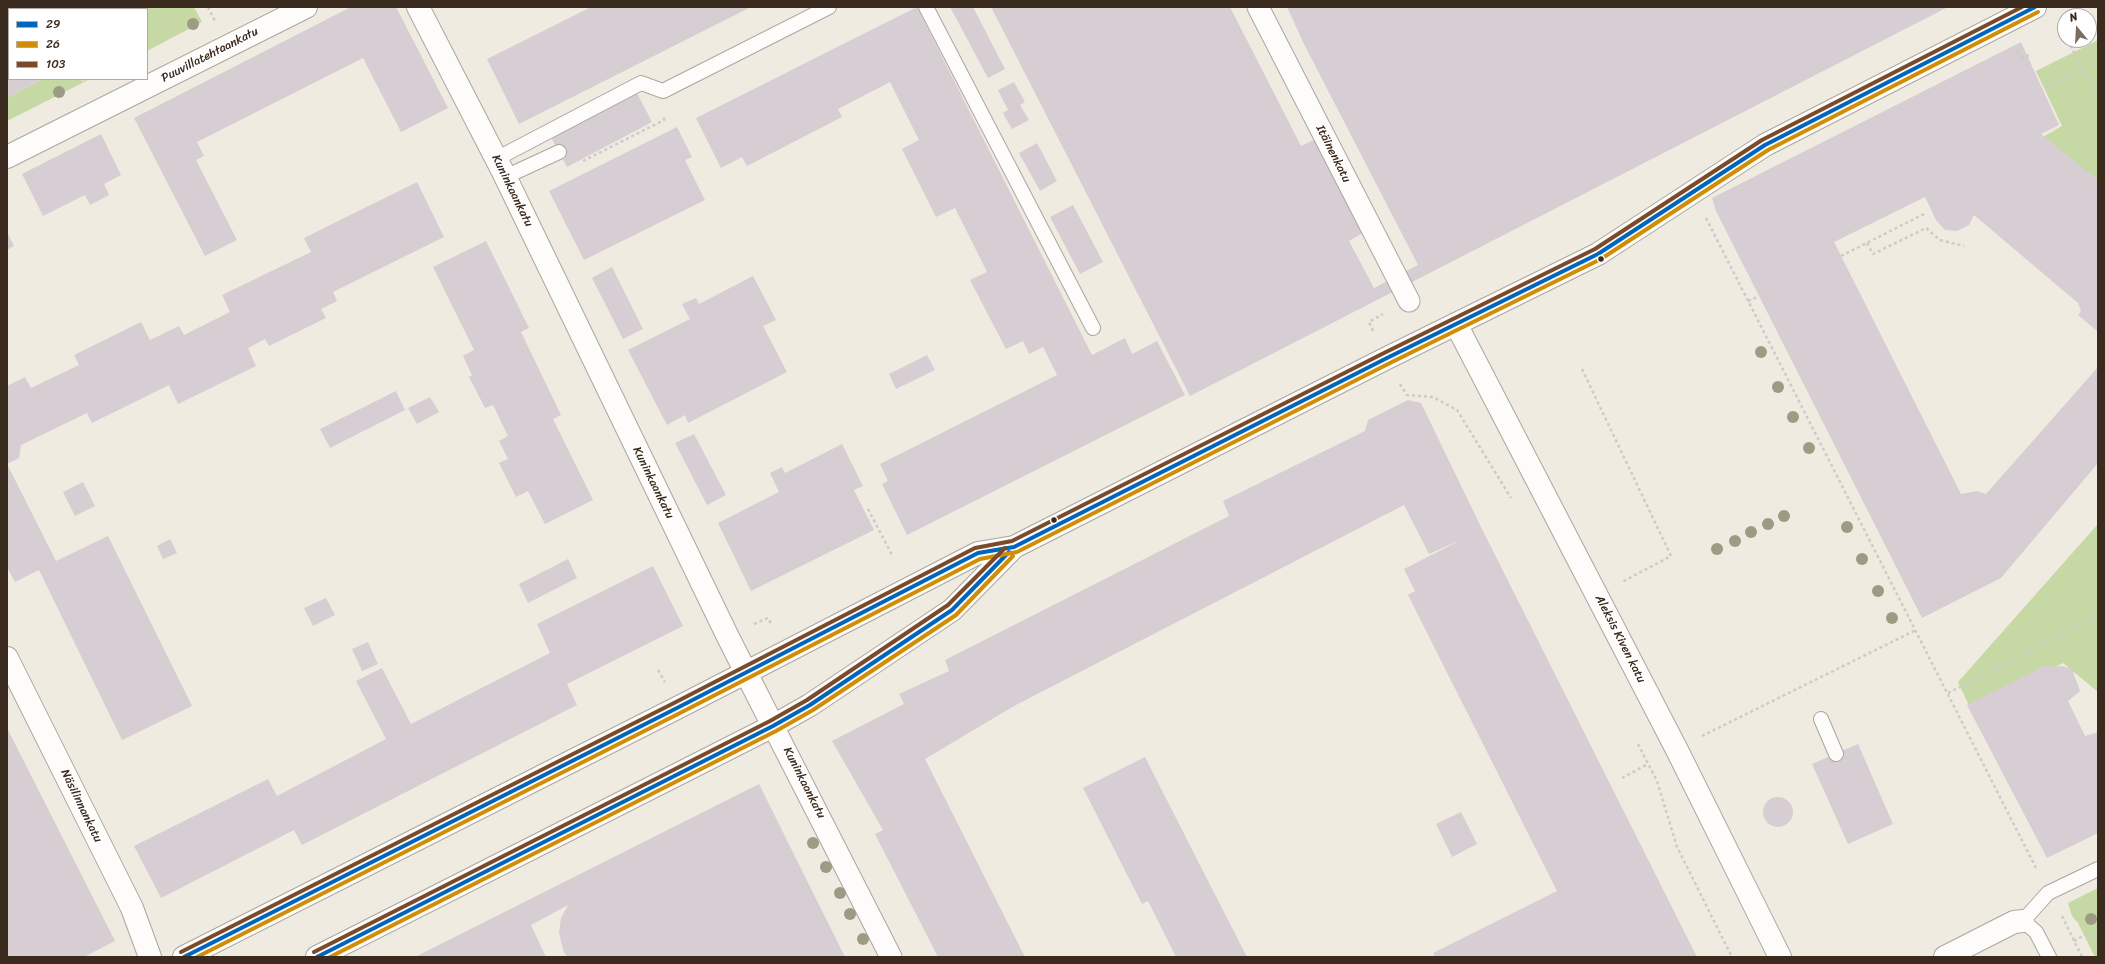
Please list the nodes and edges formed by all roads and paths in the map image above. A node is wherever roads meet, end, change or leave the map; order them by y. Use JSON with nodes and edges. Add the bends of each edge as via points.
{"nodes":[{"id":1,"x":208,"y":7,"type":"edge"},
{"id":2,"x":306,"y":7,"type":"edge"},
{"id":3,"x":418,"y":7,"type":"edge"},
{"id":4,"x":829,"y":7,"type":"edge"},
{"id":5,"x":926,"y":7,"type":"edge"},
{"id":6,"x":1258,"y":7,"type":"edge"},
{"id":7,"x":2035,"y":7,"type":"edge"},
{"id":8,"x":216,"y":22,"type":"dead end"},
{"id":9,"x":2072,"y":48,"type":"edge"},
{"id":10,"x":2017,"y":52,"type":"dead end"},
{"id":11,"x":2031,"y":54,"type":"dead end"},
{"id":12,"x":2083,"y":70,"type":"junction"},
{"id":13,"x":2046,"y":88,"type":"dead end"},
{"id":14,"x":663,"y":91,"type":"junction"},
{"id":15,"x":2098,"y":91,"type":"edge"},
{"id":16,"x":559,"y":152,"type":"dead end"},
{"id":17,"x":7,"y":157,"type":"edge"},
{"id":18,"x":582,"y":162,"type":"dead end"},
{"id":19,"x":500,"y":168,"type":"junction"},
{"id":20,"x":1926,"y":213,"type":"dead end"},
{"id":21,"x":1705,"y":216,"type":"dead end"},
{"id":22,"x":1867,"y":243,"type":"junction"},
{"id":23,"x":1964,"y":246,"type":"dead end"},
{"id":24,"x":1841,"y":256,"type":"dead end"},
{"id":25,"x":1759,"y":296,"type":"dead end"},
{"id":26,"x":1409,"y":301,"type":"dead end"},
{"id":27,"x":1748,"y":301,"type":"junction"},
{"id":28,"x":1456,"y":324,"type":"junction"},
{"id":29,"x":1093,"y":328,"type":"dead end"},
{"id":30,"x":1582,"y":369,"type":"dead end"},
{"id":31,"x":1433,"y":397,"type":"dead end"},
{"id":32,"x":1514,"y":504,"type":"dead end"},
{"id":33,"x":868,"y":509,"type":"dead end"},
{"id":34,"x":1014,"y":547,"type":"junction"},
{"id":35,"x":893,"y":557,"type":"dead end"},
{"id":36,"x":1597,"y":595,"type":"junction"},
{"id":37,"x":2098,"y":616,"type":"edge"},
{"id":38,"x":768,"y":618,"type":"dead end"},
{"id":39,"x":754,"y":624,"type":"dead end"},
{"id":40,"x":1916,"y":630,"type":"junction"},
{"id":41,"x":7,"y":658,"type":"edge"},
{"id":42,"x":746,"y":672,"type":"junction"},
{"id":43,"x":1948,"y":693,"type":"junction"},
{"id":44,"x":1821,"y":719,"type":"dead end"},
{"id":45,"x":773,"y":726,"type":"junction"},
{"id":46,"x":1638,"y":743,"type":"dead end"},
{"id":47,"x":1678,"y":750,"type":"junction"},
{"id":48,"x":1836,"y":754,"type":"dead end"},
{"id":49,"x":1648,"y":764,"type":"junction"},
{"id":50,"x":1622,"y":778,"type":"dead end"},
{"id":51,"x":2098,"y":869,"type":"edge"},
{"id":52,"x":2048,"y":893,"type":"junction"},
{"id":53,"x":2023,"y":921,"type":"junction"},
{"id":54,"x":2098,"y":938,"type":"edge"},
{"id":55,"x":2074,"y":941,"type":"junction"},
{"id":56,"x":150,"y":957,"type":"edge"},
{"id":57,"x":184,"y":957,"type":"edge"},
{"id":58,"x":317,"y":957,"type":"edge"},
{"id":59,"x":891,"y":957,"type":"edge"},
{"id":60,"x":1732,"y":957,"type":"edge"},
{"id":61,"x":1780,"y":957,"type":"edge"},
{"id":62,"x":1945,"y":957,"type":"edge"},
{"id":63,"x":2049,"y":957,"type":"edge"},
{"id":64,"x":2082,"y":957,"type":"edge"}],
"edges":[{"from":1,"to":8,"type":"path"},
{"from":2,"to":17,"type":"main road","name":"Puuvillatehtaankatu"},
{"from":3,"to":19,"type":"main road","name":"Kuninkaankatu"},
{"from":4,"to":14,"type":"lane"},
{"from":5,"to":29,"type":"lane"},
{"from":6,"to":26,"type":"street","name":"Itäinenkatu"},
{"from":7,"to":28,"type":"main road","via":[[1765,145],[1598,254]]},
{"from":9,"to":12,"type":"path"},
{"from":10,"to":11,"type":"path","via":[[2023,58]]},
{"from":12,"to":13,"type":"path"},
{"from":12,"to":15,"type":"path"},
{"from":14,"to":18,"type":"path","via":[[664,120]]},
{"from":14,"to":19,"type":"lane","via":[[641,83]]},
{"from":16,"to":19,"type":"lane"},
{"from":19,"to":42,"type":"main road","name":"Kuninkaankatu"},
{"from":20,"to":22,"type":"path"},
{"from":21,"to":27,"type":"path"},
{"from":22,"to":23,"type":"path","via":[[1872,254],[1926,228],[1940,240]]},
{"from":22,"to":24,"type":"path"},
{"from":25,"to":27,"type":"path"},
{"from":27,"to":40,"type":"path"},
{"from":28,"to":34,"type":"main road"},
{"from":28,"to":36,"type":"main road","name":"Aleksis Kiven katu"},
{"from":30,"to":36,"type":"path","via":[[1670,556]]},
{"from":31,"to":32,"type":"path","via":[[1457,410]]},
{"from":33,"to":35,"type":"path"},
{"from":34,"to":42,"type":"main road","via":[[978,553]]},
{"from":34,"to":45,"type":"main road","via":[[952,610],[810,705]]},
{"from":36,"to":47,"type":"main road","name":"Aleksis Kiven katu"},
{"from":37,"to":43,"type":"path"},
{"from":38,"to":39,"type":"path"},
{"from":40,"to":43,"type":"path"},
{"from":40,"to":47,"type":"path"},
{"from":41,"to":56,"type":"main road","name":"Näsilinnankatu","via":[[132,908]]},
{"from":42,"to":45,"type":"main road","name":"Kuninkaankatu"},
{"from":42,"to":57,"type":"main road"},
{"from":43,"to":52,"type":"path"},
{"from":44,"to":48,"type":"lane"},
{"from":45,"to":58,"type":"main road"},
{"from":45,"to":59,"type":"street","name":"Kuninkaankatu"},
{"from":46,"to":49,"type":"path"},
{"from":47,"to":49,"type":"path"},
{"from":47,"to":61,"type":"main road","name":"Aleksis Kiven katu"},
{"from":49,"to":50,"type":"path"},
{"from":49,"to":60,"type":"path","via":[[1657,781],[1677,846]]},
{"from":51,"to":52,"type":"lane"},
{"from":52,"to":53,"type":"lane"},
{"from":52,"to":55,"type":"path"},
{"from":53,"to":62,"type":"main road","via":[[2014,922]]},
{"from":53,"to":63,"type":"lane","via":[[2036,932]]},
{"from":54,"to":55,"type":"path","via":[[2084,935]]},
{"from":55,"to":64,"type":"path"}]}
